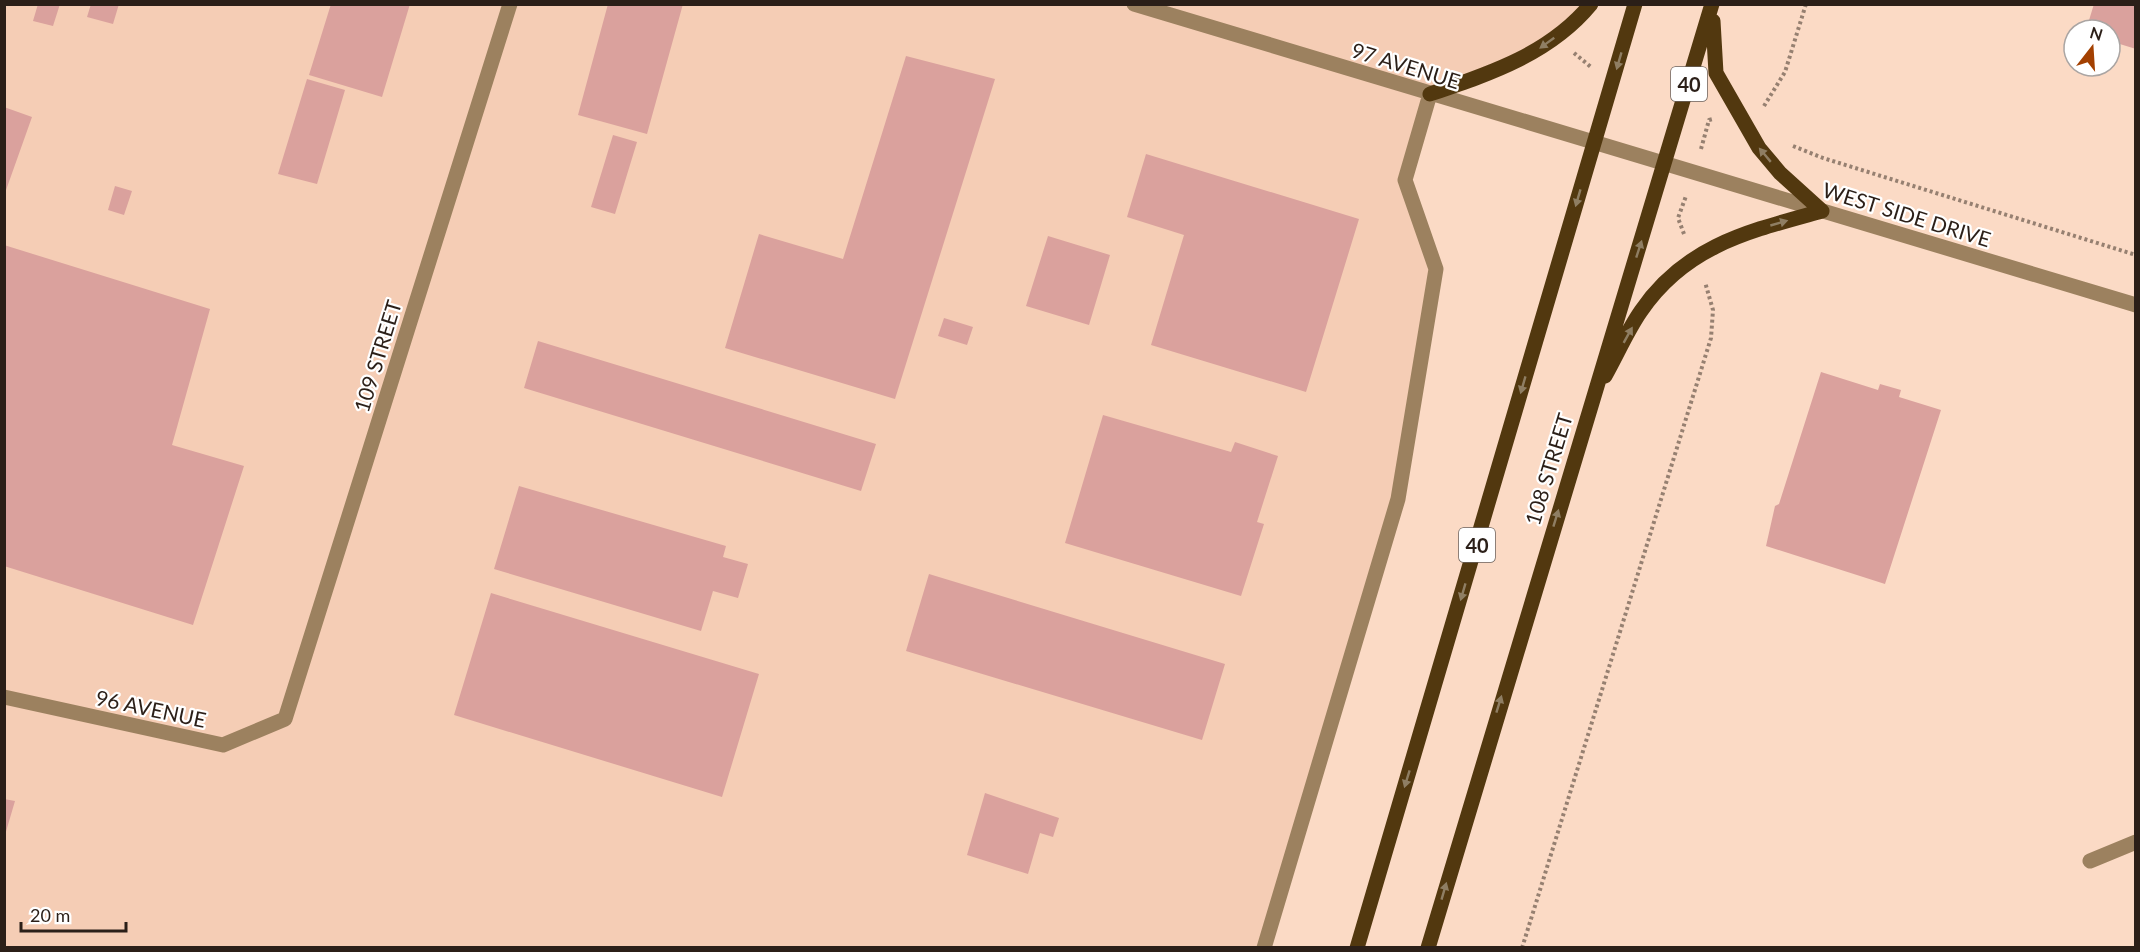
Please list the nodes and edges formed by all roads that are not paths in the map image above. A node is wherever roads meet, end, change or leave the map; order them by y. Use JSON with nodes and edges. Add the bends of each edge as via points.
{"nodes":[{"id":1,"x":510,"y":4,"type":"edge"},
{"id":2,"x":1134,"y":4,"type":"edge"},
{"id":3,"x":1591,"y":4,"type":"edge"},
{"id":4,"x":1635,"y":4,"type":"edge"},
{"id":5,"x":1713,"y":4,"type":"edge"},
{"id":6,"x":1430,"y":94,"type":"junction"},
{"id":7,"x":1595,"y":142,"type":"junction"},
{"id":8,"x":1666,"y":164,"type":"junction"},
{"id":9,"x":1822,"y":211,"type":"junction"},
{"id":10,"x":2136,"y":304,"type":"edge"},
{"id":11,"x":1589,"y":405,"type":"junction"},
{"id":12,"x":4,"y":697,"type":"edge"},
{"id":13,"x":285,"y":719,"type":"joint"},
{"id":14,"x":2136,"y":842,"type":"edge"},
{"id":15,"x":2090,"y":861,"type":"dead end"},
{"id":16,"x":1264,"y":948,"type":"edge"},
{"id":17,"x":1357,"y":948,"type":"edge"},
{"id":18,"x":1428,"y":948,"type":"edge"}],
"edges":[{"from":1,"to":13,"type":"street","name":"109 STREET"},
{"from":2,"to":6,"type":"street","name":"97 AVENUE"},
{"from":3,"to":6,"type":"main road","one_way":true,"via":[[1548,43],[1521,60]]},
{"from":4,"to":7,"type":"main road","number":"40","one_way":true},
{"from":5,"to":8,"type":"main road","name":"108 STREET","number":"40"},
{"from":9,"to":5,"type":"main road","one_way":true,"via":[[1766,156],[1716,73]]},
{"from":6,"to":7,"type":"street","name":"97 AVENUE"},
{"from":6,"to":16,"type":"street","via":[[1405,180],[1436,269],[1398,499]]},
{"from":7,"to":8,"type":"street","name":"97 AVENUE"},
{"from":7,"to":17,"type":"main road","number":"40","one_way":true},
{"from":8,"to":9,"type":"street","name":"WEST SIDE DRIVE"},
{"from":11,"to":8,"type":"main road","name":"108 STREET","number":"40","one_way":true},
{"from":9,"to":10,"type":"street","name":"WEST SIDE DRIVE"},
{"from":11,"to":9,"type":"main road","one_way":true,"via":[[1641,310],[1693,258],[1738,234]]},
{"from":18,"to":11,"type":"main road","name":"108 STREET","number":"40","one_way":true},
{"from":12,"to":13,"type":"street","name":"96 AVENUE","via":[[223,745]]},
{"from":14,"to":15,"type":"street"}]}
